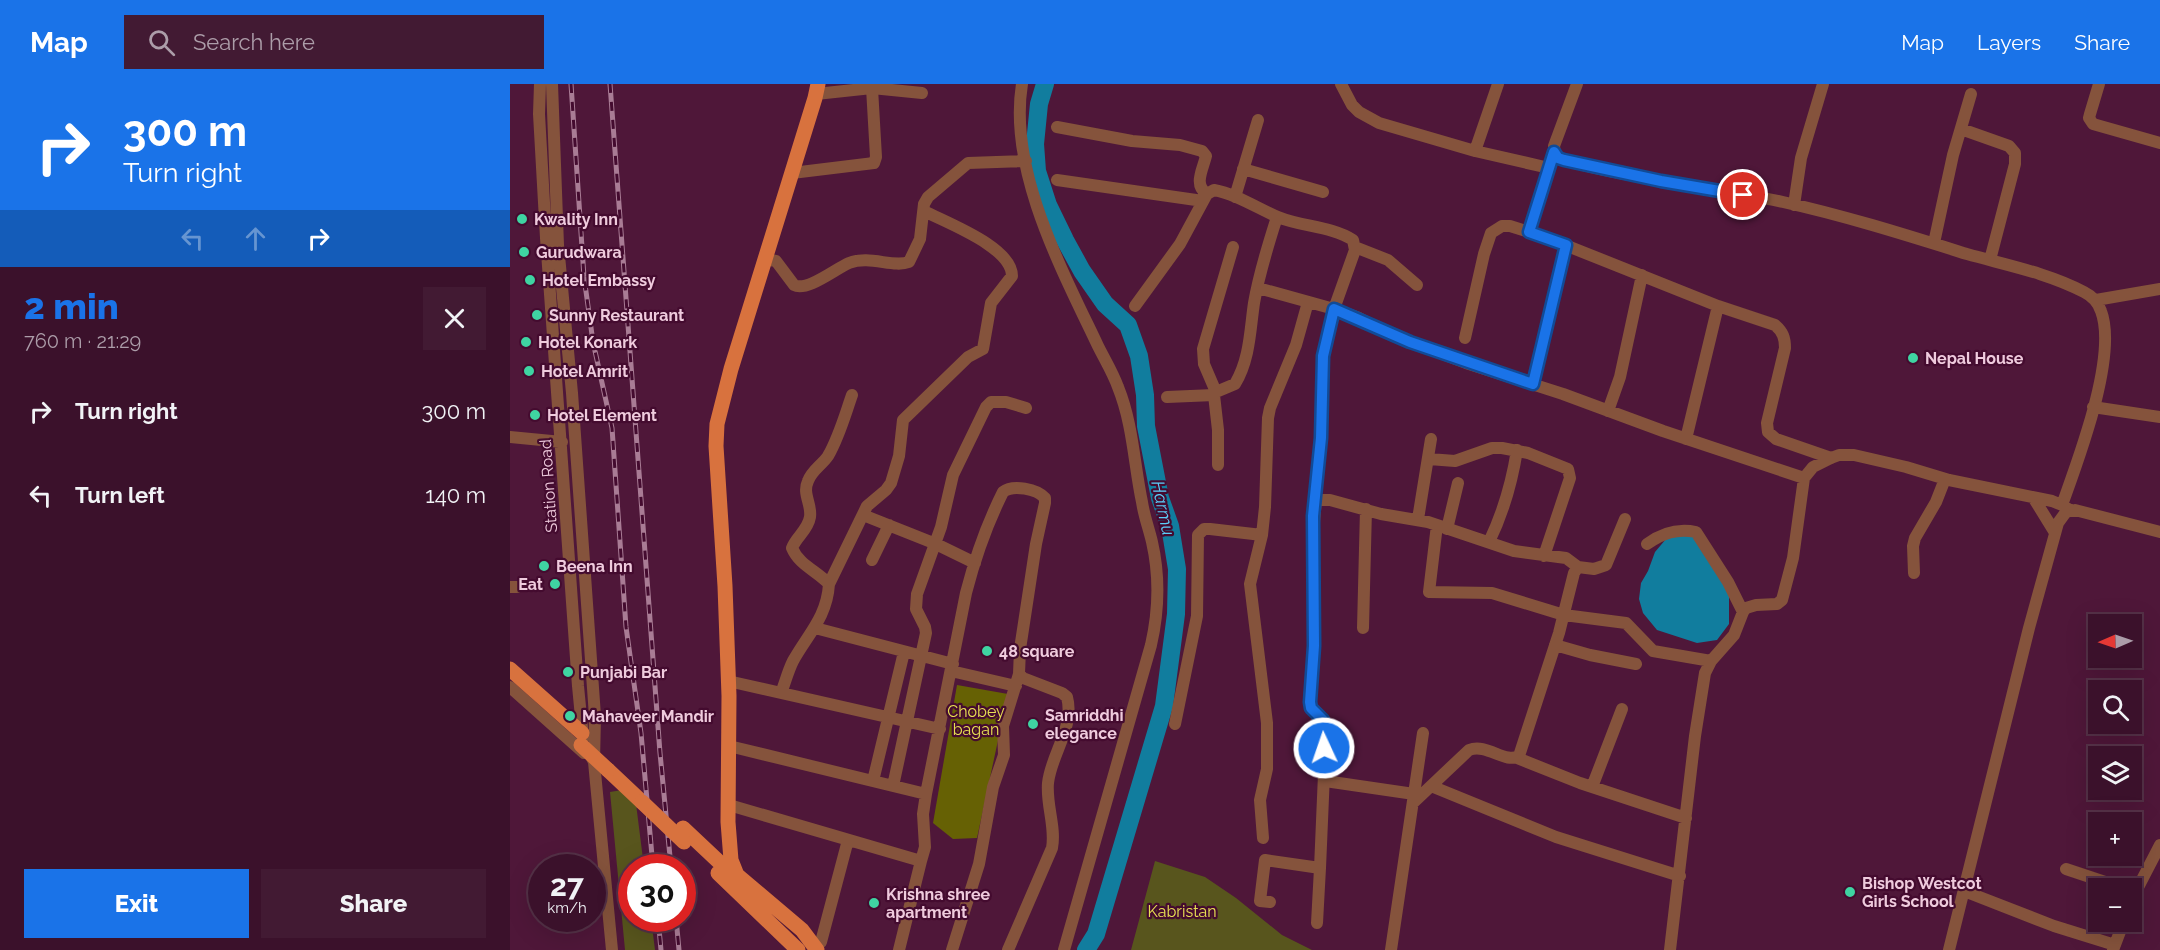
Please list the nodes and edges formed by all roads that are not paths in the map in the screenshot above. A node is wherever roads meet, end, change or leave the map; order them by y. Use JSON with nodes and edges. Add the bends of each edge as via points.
{"nodes":[{"id":1,"x":540,"y":84,"type":"edge"},
{"id":2,"x":552,"y":84,"type":"edge"},
{"id":3,"x":1022,"y":84,"type":"edge"},
{"id":4,"x":1341,"y":84,"type":"edge"},
{"id":5,"x":1498,"y":84,"type":"edge"},
{"id":6,"x":1577,"y":84,"type":"edge"},
{"id":7,"x":1823,"y":84,"type":"edge"},
{"id":8,"x":2099,"y":84,"type":"edge"},
{"id":9,"x":879,"y":87,"type":"edge"},
{"id":10,"x":817,"y":89,"type":"edge"},
{"id":11,"x":922,"y":93,"type":"dead end"},
{"id":12,"x":1971,"y":94,"type":"dead end"},
{"id":13,"x":1258,"y":120,"type":"dead end"},
{"id":14,"x":1057,"y":127,"type":"dead end"},
{"id":15,"x":1961,"y":129,"type":"junction"},
{"id":16,"x":2160,"y":143,"type":"edge"},
{"id":17,"x":1475,"y":151,"type":"junction"},
{"id":18,"x":1554,"y":152,"type":"junction"},
{"id":19,"x":1026,"y":161,"type":"junction"},
{"id":20,"x":1549,"y":168,"type":"junction"},
{"id":21,"x":1244,"y":169,"type":"junction"},
{"id":22,"x":792,"y":172,"type":"junction"},
{"id":23,"x":1057,"y":180,"type":"dead end"},
{"id":24,"x":1323,"y":192,"type":"dead end"},
{"id":25,"x":1205,"y":197,"type":"junction"},
{"id":26,"x":1235,"y":197,"type":"junction"},
{"id":27,"x":1794,"y":205,"type":"junction"},
{"id":28,"x":924,"y":211,"type":"junction"},
{"id":29,"x":1277,"y":217,"type":"junction"},
{"id":30,"x":1529,"y":232,"type":"junction"},
{"id":31,"x":1934,"y":243,"type":"junction"},
{"id":32,"x":1566,"y":245,"type":"junction"},
{"id":33,"x":1233,"y":247,"type":"dead end"},
{"id":34,"x":1355,"y":247,"type":"junction"},
{"id":35,"x":764,"y":259,"type":"junction"},
{"id":36,"x":1990,"y":260,"type":"junction"},
{"id":37,"x":1642,"y":275,"type":"junction"},
{"id":38,"x":1417,"y":285,"type":"dead end"},
{"id":39,"x":1258,"y":288,"type":"junction"},
{"id":40,"x":2160,"y":289,"type":"edge"},
{"id":41,"x":2096,"y":300,"type":"junction"},
{"id":42,"x":1308,"y":302,"type":"junction"},
{"id":43,"x":1136,"y":306,"type":"dead end"},
{"id":44,"x":1718,"y":306,"type":"junction"},
{"id":45,"x":1334,"y":309,"type":"junction"},
{"id":46,"x":1465,"y":338,"type":"dead end"},
{"id":47,"x":1533,"y":384,"type":"junction"},
{"id":48,"x":1215,"y":394,"type":"junction"},
{"id":49,"x":852,"y":395,"type":"dead end"},
{"id":50,"x":1167,"y":397,"type":"dead end"},
{"id":51,"x":2093,"y":406,"type":"junction"},
{"id":52,"x":1026,"y":408,"type":"dead end"},
{"id":53,"x":1608,"y":411,"type":"junction"},
{"id":54,"x":2160,"y":417,"type":"edge"},
{"id":55,"x":510,"y":437,"type":"edge"},
{"id":56,"x":1431,"y":439,"type":"dead end"},
{"id":57,"x":1686,"y":439,"type":"junction"},
{"id":58,"x":562,"y":442,"type":"junction"},
{"id":59,"x":1517,"y":450,"type":"junction"},
{"id":60,"x":1831,"y":458,"type":"junction"},
{"id":61,"x":1429,"y":459,"type":"junction"},
{"id":62,"x":1218,"y":465,"type":"dead end"},
{"id":63,"x":1804,"y":478,"type":"junction"},
{"id":64,"x":1945,"y":479,"type":"junction"},
{"id":65,"x":1458,"y":483,"type":"dead end"},
{"id":66,"x":2033,"y":497,"type":"junction"},
{"id":67,"x":1315,"y":502,"type":"junction"},
{"id":68,"x":2066,"y":508,"type":"junction"},
{"id":69,"x":1366,"y":509,"type":"junction"},
{"id":70,"x":863,"y":515,"type":"junction"},
{"id":71,"x":1418,"y":519,"type":"junction"},
{"id":72,"x":1625,"y":519,"type":"dead end"},
{"id":73,"x":889,"y":525,"type":"junction"},
{"id":74,"x":1442,"y":527,"type":"junction"},
{"id":75,"x":2054,"y":531,"type":"junction"},
{"id":76,"x":2160,"y":532,"type":"edge"},
{"id":77,"x":1262,"y":535,"type":"junction"},
{"id":78,"x":1489,"y":542,"type":"junction"},
{"id":79,"x":936,"y":544,"type":"junction"},
{"id":80,"x":1647,"y":544,"type":"dead end"},
{"id":81,"x":1544,"y":556,"type":"junction"},
{"id":82,"x":872,"y":560,"type":"dead end"},
{"id":83,"x":975,"y":563,"type":"junction"},
{"id":84,"x":1578,"y":567,"type":"junction"},
{"id":85,"x":1914,"y":573,"type":"dead end"},
{"id":86,"x":829,"y":584,"type":"junction"},
{"id":87,"x":1743,"y":612,"type":"junction"},
{"id":88,"x":1564,"y":615,"type":"junction"},
{"id":89,"x":815,"y":628,"type":"junction"},
{"id":90,"x":1363,"y":628,"type":"dead end"},
{"id":91,"x":1555,"y":645,"type":"junction"},
{"id":92,"x":904,"y":652,"type":"junction"},
{"id":93,"x":921,"y":656,"type":"junction"},
{"id":94,"x":1711,"y":661,"type":"junction"},
{"id":95,"x":510,"y":663,"type":"edge"},
{"id":96,"x":1636,"y":664,"type":"dead end"},
{"id":97,"x":952,"y":668,"type":"junction"},
{"id":98,"x":510,"y":669,"type":"edge"},
{"id":99,"x":510,"y":680,"type":"edge"},
{"id":100,"x":1018,"y":680,"type":"junction"},
{"id":101,"x":728,"y":681,"type":"junction"},
{"id":102,"x":510,"y":687,"type":"edge"},
{"id":103,"x":781,"y":693,"type":"junction"},
{"id":104,"x":1622,"y":709,"type":"dead end"},
{"id":105,"x":887,"y":717,"type":"junction"},
{"id":106,"x":906,"y":722,"type":"junction"},
{"id":107,"x":1175,"y":724,"type":"dead end"},
{"id":108,"x":940,"y":729,"type":"junction"},
{"id":109,"x":1423,"y":733,"type":"dead end"},
{"id":110,"x":585,"y":737,"type":"junction"},
{"id":111,"x":729,"y":746,"type":"junction"},
{"id":112,"x":1517,"y":758,"type":"junction"},
{"id":113,"x":604,"y":763,"type":"junction"},
{"id":114,"x":1324,"y":774,"type":"junction"},
{"id":115,"x":873,"y":781,"type":"junction"},
{"id":116,"x":893,"y":786,"type":"junction"},
{"id":117,"x":1431,"y":786,"type":"junction"},
{"id":118,"x":1592,"y":787,"type":"junction"},
{"id":119,"x":926,"y":794,"type":"junction"},
{"id":120,"x":1414,"y":798,"type":"junction"},
{"id":121,"x":729,"y":805,"type":"junction"},
{"id":122,"x":1686,"y":818,"type":"junction"},
{"id":123,"x":684,"y":835,"type":"junction"},
{"id":124,"x":1263,"y":838,"type":"dead end"},
{"id":125,"x":849,"y":840,"type":"junction"},
{"id":126,"x":2160,"y":845,"type":"edge"},
{"id":127,"x":921,"y":861,"type":"junction"},
{"id":128,"x":1320,"y":868,"type":"junction"},
{"id":129,"x":2066,"y":868,"type":"dead end"},
{"id":130,"x":1680,"y":876,"type":"junction"},
{"id":131,"x":2092,"y":878,"type":"edge"},
{"id":132,"x":2139,"y":878,"type":"edge"},
{"id":133,"x":1964,"y":891,"type":"junction"},
{"id":134,"x":1270,"y":902,"type":"dead end"},
{"id":135,"x":1317,"y":923,"type":"dead end"},
{"id":136,"x":2120,"y":932,"type":"edge"},
{"id":137,"x":816,"y":947,"type":"edge"},
{"id":138,"x":2114,"y":947,"type":"edge"},
{"id":139,"x":612,"y":950,"type":"edge"},
{"id":140,"x":798,"y":950,"type":"edge"},
{"id":141,"x":832,"y":950,"type":"edge"},
{"id":142,"x":899,"y":950,"type":"edge"},
{"id":143,"x":952,"y":950,"type":"edge"},
{"id":144,"x":1008,"y":950,"type":"edge"},
{"id":145,"x":1064,"y":950,"type":"edge"},
{"id":146,"x":1390,"y":950,"type":"edge"},
{"id":147,"x":1670,"y":950,"type":"edge"},
{"id":148,"x":1949,"y":950,"type":"edge"}],
"edges":[{"from":1,"to":58,"type":"street","name":"Station Road","via":[[546,238]]},
{"from":2,"to":110,"type":"street","via":[[558,245],[574,417]]},
{"from":3,"to":19,"type":"street","via":[[1019,119]]},
{"from":4,"to":17,"type":"street","via":[[1352,105],[1378,123]]},
{"from":5,"to":17,"type":"street"},
{"from":6,"to":18,"type":"street"},
{"from":7,"to":27,"type":"street","via":[[1801,158]]},
{"from":8,"to":16,"type":"street","via":[[2089,118],[2093,124]]},
{"from":9,"to":10,"type":"street"},
{"from":9,"to":11,"type":"street"},
{"from":9,"to":22,"type":"street","via":[[874,163]]},
{"from":10,"to":22,"type":"main road"},
{"from":12,"to":15,"type":"street"},
{"from":13,"to":21,"type":"street"},
{"from":14,"to":25,"type":"street","via":[[1202,151],[1206,156],[1199,183]]},
{"from":15,"to":31,"type":"street"},
{"from":15,"to":36,"type":"street","via":[[2009,146],[2015,153]]},
{"from":17,"to":20,"type":"street"},
{"from":18,"to":20,"type":"street"},
{"from":18,"to":27,"type":"street","via":[[1564,160]]},
{"from":19,"to":28,"type":"street","via":[[968,163],[928,197]]},
{"from":19,"to":145,"type":"street","via":[[1046,228],[1119,389],[1157,572],[1158,603],[1151,645]]},
{"from":20,"to":30,"type":"street"},
{"from":21,"to":24,"type":"street"},
{"from":21,"to":26,"type":"street"},
{"from":22,"to":35,"type":"main road"},
{"from":23,"to":25,"type":"street"},
{"from":25,"to":26,"type":"street","via":[[1216,190]]},
{"from":25,"to":43,"type":"street","via":[[1180,244]]},
{"from":26,"to":29,"type":"street"},
{"from":27,"to":31,"type":"street"},
{"from":28,"to":35,"type":"street","via":[[920,239],[912,258],[905,263],[858,261],[798,287],[776,261]]},
{"from":28,"to":70,"type":"street","via":[[998,250],[1012,276],[991,303],[983,349],[968,357],[903,420],[891,483],[870,502]]},
{"from":29,"to":34,"type":"street","via":[[1347,236]]},
{"from":29,"to":39,"type":"street"},
{"from":30,"to":32,"type":"street"},
{"from":30,"to":46,"type":"street","via":[[1502,226],[1491,233]]},
{"from":31,"to":36,"type":"street"},
{"from":32,"to":37,"type":"street"},
{"from":32,"to":47,"type":"street"},
{"from":33,"to":48,"type":"street","via":[[1203,349]]},
{"from":34,"to":38,"type":"street","via":[[1388,260]]},
{"from":34,"to":45,"type":"street"},
{"from":35,"to":101,"type":"main road","via":[[717,424]]},
{"from":36,"to":41,"type":"street","via":[[2053,279]]},
{"from":37,"to":44,"type":"street"},
{"from":37,"to":53,"type":"street","via":[[1620,377]]},
{"from":39,"to":42,"type":"street"},
{"from":39,"to":48,"type":"street","via":[[1243,368],[1235,384]]},
{"from":40,"to":41,"type":"street"},
{"from":41,"to":51,"type":"street","via":[[2106,337]]},
{"from":42,"to":45,"type":"street"},
{"from":42,"to":77,"type":"street","via":[[1268,418]]},
{"from":44,"to":57,"type":"street"},
{"from":44,"to":60,"type":"street","via":[[1782,331],[1785,348],[1768,432],[1776,439]]},
{"from":45,"to":47,"type":"street","via":[[1410,342]]},
{"from":45,"to":67,"type":"street","via":[[1323,356]]},
{"from":47,"to":53,"type":"street"},
{"from":48,"to":50,"type":"street"},
{"from":48,"to":62,"type":"street"},
{"from":49,"to":86,"type":"street","via":[[834,445],[808,480],[810,519],[792,548],[797,559]]},
{"from":51,"to":54,"type":"street"},
{"from":51,"to":68,"type":"street"},
{"from":52,"to":79,"type":"street","via":[[998,401],[986,407],[953,475]]},
{"from":53,"to":57,"type":"street"},
{"from":55,"to":58,"type":"street"},
{"from":56,"to":61,"type":"street"},
{"from":57,"to":63,"type":"street"},
{"from":58,"to":110,"type":"street","name":"Station Road"},
{"from":59,"to":61,"type":"street","via":[[1492,448],[1455,461]]},
{"from":59,"to":78,"type":"street","via":[[1509,489]]},
{"from":59,"to":81,"type":"street","via":[[1565,466],[1570,473]]},
{"from":60,"to":63,"type":"street","via":[[1813,467]]},
{"from":60,"to":64,"type":"street","via":[[1854,455]]},
{"from":61,"to":71,"type":"street"},
{"from":63,"to":87,"type":"street","via":[[1793,558],[1782,600],[1751,606]]},
{"from":64,"to":66,"type":"street"},
{"from":64,"to":85,"type":"street","via":[[1915,538]]},
{"from":65,"to":74,"type":"street"},
{"from":66,"to":68,"type":"street"},
{"from":66,"to":75,"type":"street"},
{"from":67,"to":69,"type":"street","via":[[1324,499]]},
{"from":67,"to":114,"type":"street","via":[[1310,702],[1323,720]]},
{"from":68,"to":75,"type":"street"},
{"from":68,"to":76,"type":"street"},
{"from":69,"to":71,"type":"street"},
{"from":69,"to":90,"type":"street"},
{"from":70,"to":73,"type":"street"},
{"from":70,"to":86,"type":"street"},
{"from":71,"to":74,"type":"street"},
{"from":72,"to":84,"type":"street","via":[[1606,565],[1594,569]]},
{"from":73,"to":79,"type":"street"},
{"from":73,"to":82,"type":"street"},
{"from":74,"to":78,"type":"street"},
{"from":74,"to":88,"type":"street","via":[[1429,592],[1492,593]]},
{"from":75,"to":133,"type":"street"},
{"from":77,"to":107,"type":"street","via":[[1204,529],[1198,535],[1197,616]]},
{"from":77,"to":124,"type":"street","via":[[1250,584],[1267,723],[1267,769],[1260,800]]},
{"from":78,"to":81,"type":"street"},
{"from":79,"to":83,"type":"street"},
{"from":79,"to":93,"type":"street","via":[[916,601],[918,616],[926,627]]},
{"from":80,"to":87,"type":"street","via":[[1661,534],[1696,532]]},
{"from":81,"to":84,"type":"street","via":[[1566,558]]},
{"from":83,"to":97,"type":"street"},
{"from":83,"to":100,"type":"street","via":[[1003,492],[1013,487],[1042,495],[1045,503]]},
{"from":84,"to":88,"type":"street"},
{"from":86,"to":89,"type":"street","via":[[827,602]]},
{"from":87,"to":94,"type":"street","via":[[1734,635]]},
{"from":88,"to":91,"type":"street"},
{"from":88,"to":94,"type":"street","via":[[1626,623],[1653,651]]},
{"from":89,"to":92,"type":"street"},
{"from":89,"to":103,"type":"street","via":[[792,663]]},
{"from":91,"to":96,"type":"street"},
{"from":91,"to":112,"type":"street"},
{"from":92,"to":93,"type":"street"},
{"from":92,"to":105,"type":"street"},
{"from":93,"to":97,"type":"street"},
{"from":93,"to":106,"type":"street"},
{"from":94,"to":122,"type":"street","via":[[1704,680]]},
{"from":95,"to":110,"type":"street"},
{"from":97,"to":100,"type":"street"},
{"from":97,"to":108,"type":"street"},
{"from":98,"to":110,"type":"main road"},
{"from":99,"to":110,"type":"main road"},
{"from":100,"to":143,"type":"street","via":[[1003,726],[1004,755],[993,787],[980,864]]},
{"from":100,"to":144,"type":"street","via":[[1023,678],[1062,693],[1070,711],[1048,784],[1052,848]]},
{"from":101,"to":103,"type":"street"},
{"from":101,"to":111,"type":"main road"},
{"from":102,"to":113,"type":"street"},
{"from":103,"to":105,"type":"street"},
{"from":104,"to":118,"type":"street"},
{"from":105,"to":106,"type":"street"},
{"from":105,"to":115,"type":"street"},
{"from":106,"to":108,"type":"street"},
{"from":106,"to":116,"type":"street"},
{"from":108,"to":119,"type":"street"},
{"from":109,"to":120,"type":"street"},
{"from":110,"to":113,"type":"main road"},
{"from":111,"to":115,"type":"street"},
{"from":111,"to":121,"type":"main road"},
{"from":112,"to":117,"type":"street","via":[[1474,748]]},
{"from":112,"to":118,"type":"street"},
{"from":113,"to":123,"type":"main road"},
{"from":113,"to":139,"type":"street"},
{"from":114,"to":120,"type":"street","via":[[1332,782]]},
{"from":114,"to":128,"type":"street"},
{"from":115,"to":116,"type":"street"},
{"from":116,"to":119,"type":"street"},
{"from":117,"to":120,"type":"street"},
{"from":117,"to":130,"type":"street","via":[[1556,837]]},
{"from":118,"to":122,"type":"street"},
{"from":119,"to":127,"type":"street"},
{"from":120,"to":146,"type":"street"},
{"from":121,"to":125,"type":"street"},
{"from":121,"to":137,"type":"main road","via":[[731,860],[737,875],[802,930]]},
{"from":122,"to":130,"type":"street"},
{"from":123,"to":137,"type":"main road"},
{"from":123,"to":140,"type":"main road"},
{"from":125,"to":127,"type":"street"},
{"from":125,"to":137,"type":"street"},
{"from":126,"to":132,"type":"street"},
{"from":127,"to":142,"type":"street"},
{"from":128,"to":134,"type":"street","via":[[1265,860],[1260,901]]},
{"from":128,"to":135,"type":"street"},
{"from":129,"to":131,"type":"street"},
{"from":130,"to":147,"type":"street"},
{"from":133,"to":138,"type":"street"},
{"from":133,"to":148,"type":"street"},
{"from":136,"to":138,"type":"street"},
{"from":137,"to":141,"type":"street"}]}
